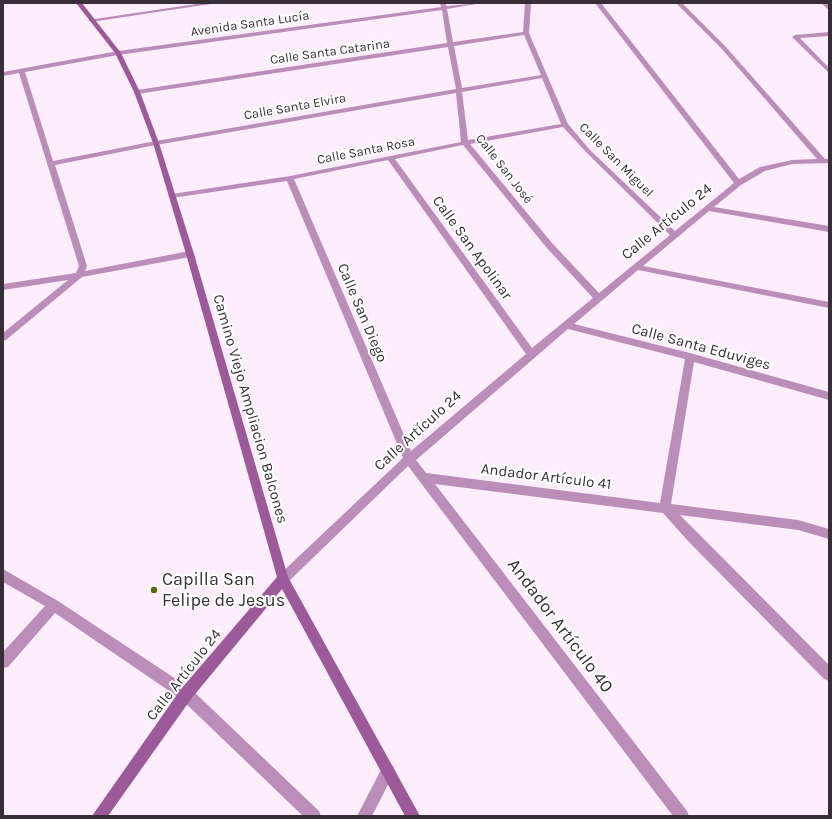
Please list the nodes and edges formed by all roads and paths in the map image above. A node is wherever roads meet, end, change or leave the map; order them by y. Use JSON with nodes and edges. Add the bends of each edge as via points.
{"nodes":[{"id":1,"x":79,"y":3,"type":"edge"},
{"id":2,"x":214,"y":3,"type":"edge"},
{"id":3,"x":479,"y":3,"type":"edge"},
{"id":4,"x":528,"y":3,"type":"edge"},
{"id":5,"x":598,"y":3,"type":"edge"},
{"id":6,"x":679,"y":3,"type":"edge"},
{"id":7,"x":824,"y":3,"type":"edge"},
{"id":8,"x":444,"y":6,"type":"edge"},
{"id":9,"x":829,"y":8,"type":"edge"},
{"id":10,"x":91,"y":20,"type":"junction"},
{"id":11,"x":526,"y":34,"type":"junction"},
{"id":12,"x":829,"y":34,"type":"edge"},
{"id":13,"x":451,"y":45,"type":"junction"},
{"id":14,"x":118,"y":53,"type":"junction"},
{"id":15,"x":21,"y":70,"type":"junction"},
{"id":16,"x":829,"y":71,"type":"edge"},
{"id":17,"x":3,"y":74,"type":"edge"},
{"id":18,"x":543,"y":76,"type":"junction"},
{"id":19,"x":459,"y":91,"type":"junction"},
{"id":20,"x":137,"y":92,"type":"junction"},
{"id":21,"x":565,"y":125,"type":"junction"},
{"id":22,"x":156,"y":143,"type":"junction"},
{"id":23,"x":465,"y":143,"type":"junction"},
{"id":24,"x":391,"y":159,"type":"junction"},
{"id":25,"x":825,"y":161,"type":"edge"},
{"id":26,"x":51,"y":164,"type":"junction"},
{"id":27,"x":290,"y":178,"type":"junction"},
{"id":28,"x":738,"y":183,"type":"junction"},
{"id":29,"x":172,"y":196,"type":"junction"},
{"id":30,"x":710,"y":209,"type":"junction"},
{"id":31,"x":829,"y":230,"type":"edge"},
{"id":32,"x":675,"y":235,"type":"junction"},
{"id":33,"x":190,"y":254,"type":"junction"},
{"id":34,"x":636,"y":267,"type":"junction"},
{"id":35,"x":79,"y":275,"type":"junction"},
{"id":36,"x":3,"y":287,"type":"edge"},
{"id":37,"x":599,"y":299,"type":"junction"},
{"id":38,"x":829,"y":305,"type":"edge"},
{"id":39,"x":566,"y":325,"type":"junction"},
{"id":40,"x":3,"y":338,"type":"edge"},
{"id":41,"x":531,"y":354,"type":"junction"},
{"id":42,"x":690,"y":357,"type":"junction"},
{"id":43,"x":829,"y":396,"type":"edge"},
{"id":44,"x":409,"y":459,"type":"junction"},
{"id":45,"x":424,"y":478,"type":"junction"},
{"id":46,"x":665,"y":507,"type":"junction"},
{"id":47,"x":829,"y":534,"type":"edge"},
{"id":48,"x":3,"y":575,"type":"edge"},
{"id":49,"x":283,"y":579,"type":"junction"},
{"id":50,"x":54,"y":605,"type":"junction"},
{"id":51,"x":3,"y":662,"type":"edge"},
{"id":52,"x":829,"y":674,"type":"edge"},
{"id":53,"x":186,"y":694,"type":"junction"},
{"id":54,"x":388,"y":771,"type":"junction"},
{"id":55,"x":99,"y":816,"type":"edge"},
{"id":56,"x":314,"y":816,"type":"edge"},
{"id":57,"x":364,"y":816,"type":"edge"},
{"id":58,"x":413,"y":816,"type":"edge"},
{"id":59,"x":682,"y":816,"type":"edge"}],
"edges":[{"from":1,"to":10,"type":"street","name":"Camino Viejo Ampliacion Balcones"},
{"from":2,"to":10,"type":"street"},
{"from":3,"to":8,"type":"street","name":"Avenida Santa Lucía"},
{"from":4,"to":11,"type":"street","name":"Calle San Miguel"},
{"from":5,"to":28,"type":"street"},
{"from":6,"to":25,"type":"street","via":[[723,47]]},
{"from":7,"to":9,"type":"street"},
{"from":8,"to":13,"type":"street","name":"Calle San José"},
{"from":8,"to":14,"type":"street","name":"Avenida Santa Lucía"},
{"from":10,"to":14,"type":"street","name":"Camino Viejo Ampliacion Balcones"},
{"from":11,"to":13,"type":"street","name":"Calle Santa Catarina"},
{"from":11,"to":18,"type":"street","name":"Calle San Miguel"},
{"from":12,"to":16,"type":"street","via":[[795,37]]},
{"from":13,"to":19,"type":"street","name":"Calle San José"},
{"from":13,"to":20,"type":"street","name":"Calle Santa Catarina"},
{"from":14,"to":15,"type":"street","name":"Avenida Santa Lucía"},
{"from":14,"to":20,"type":"street","name":"Camino Viejo Ampliacion Balcones"},
{"from":15,"to":17,"type":"street","name":"Avenida Santa Lucía"},
{"from":15,"to":26,"type":"street"},
{"from":18,"to":19,"type":"street","name":"Calle Santa Elvira"},
{"from":18,"to":21,"type":"street","name":"Calle San Miguel"},
{"from":19,"to":22,"type":"street","name":"Calle Santa Elvira"},
{"from":19,"to":23,"type":"street","name":"Calle San José"},
{"from":20,"to":22,"type":"street","name":"Camino Viejo Ampliacion Balcones"},
{"from":21,"to":23,"type":"street","name":"Calle Santa Rosa"},
{"from":21,"to":32,"type":"street","name":"Calle San Miguel","via":[[584,147]]},
{"from":22,"to":26,"type":"street","name":"Calle Santa Elvira"},
{"from":22,"to":29,"type":"street","name":"Camino Viejo Ampliacion Balcones"},
{"from":23,"to":24,"type":"street","name":"Calle Santa Rosa"},
{"from":23,"to":37,"type":"street","name":"Calle San José","via":[[549,244]]},
{"from":24,"to":27,"type":"street","name":"Calle Santa Rosa"},
{"from":24,"to":41,"type":"street","name":"Calle San Apolinar"},
{"from":25,"to":28,"type":"street","name":"Calle Artículo 24","via":[[792,162],[763,170]]},
{"from":26,"to":35,"type":"street","via":[[83,266]]},
{"from":27,"to":29,"type":"street","name":"Calle Santa Rosa"},
{"from":27,"to":44,"type":"street","name":"Calle San Diego"},
{"from":28,"to":30,"type":"street","name":"Calle Artículo 24"},
{"from":29,"to":33,"type":"street","name":"Camino Viejo Ampliacion Balcones"},
{"from":30,"to":31,"type":"street"},
{"from":30,"to":32,"type":"street","name":"Calle Artículo 24"},
{"from":32,"to":34,"type":"street","name":"Calle Artículo 24"},
{"from":33,"to":35,"type":"street"},
{"from":33,"to":49,"type":"street","name":"Camino Viejo Ampliacion Balcones"},
{"from":34,"to":37,"type":"street","name":"Calle Artículo 24"},
{"from":34,"to":38,"type":"street"},
{"from":35,"to":36,"type":"street"},
{"from":35,"to":40,"type":"street"},
{"from":37,"to":39,"type":"street","name":"Calle Artículo 24"},
{"from":39,"to":41,"type":"street","name":"Calle Artículo 24"},
{"from":39,"to":42,"type":"street","name":"Calle Santa Eduviges"},
{"from":41,"to":44,"type":"street","name":"Calle Artículo 24"},
{"from":42,"to":43,"type":"street","name":"Calle Santa Eduviges"},
{"from":42,"to":46,"type":"street"},
{"from":44,"to":45,"type":"street","name":"Andador Artículo 40"},
{"from":44,"to":49,"type":"street","name":"Calle Artículo 24"},
{"from":45,"to":46,"type":"street","name":"Andador Artículo 41"},
{"from":45,"to":59,"type":"street","name":"Andador Artículo 40"},
{"from":46,"to":47,"type":"street","name":"Andador Artículo 41","via":[[798,525]]},
{"from":46,"to":52,"type":"street"},
{"from":48,"to":50,"type":"street"},
{"from":49,"to":53,"type":"street","name":"Calle Artículo 24"},
{"from":49,"to":54,"type":"street","name":"Camino Viejo Ampliacion Balcones"},
{"from":50,"to":51,"type":"street"},
{"from":50,"to":53,"type":"street"},
{"from":53,"to":55,"type":"street","name":"Calle Artículo 24"},
{"from":53,"to":56,"type":"street"},
{"from":54,"to":57,"type":"street"},
{"from":54,"to":58,"type":"street","name":"Camino Viejo Ampliacion Balcones"}]}
